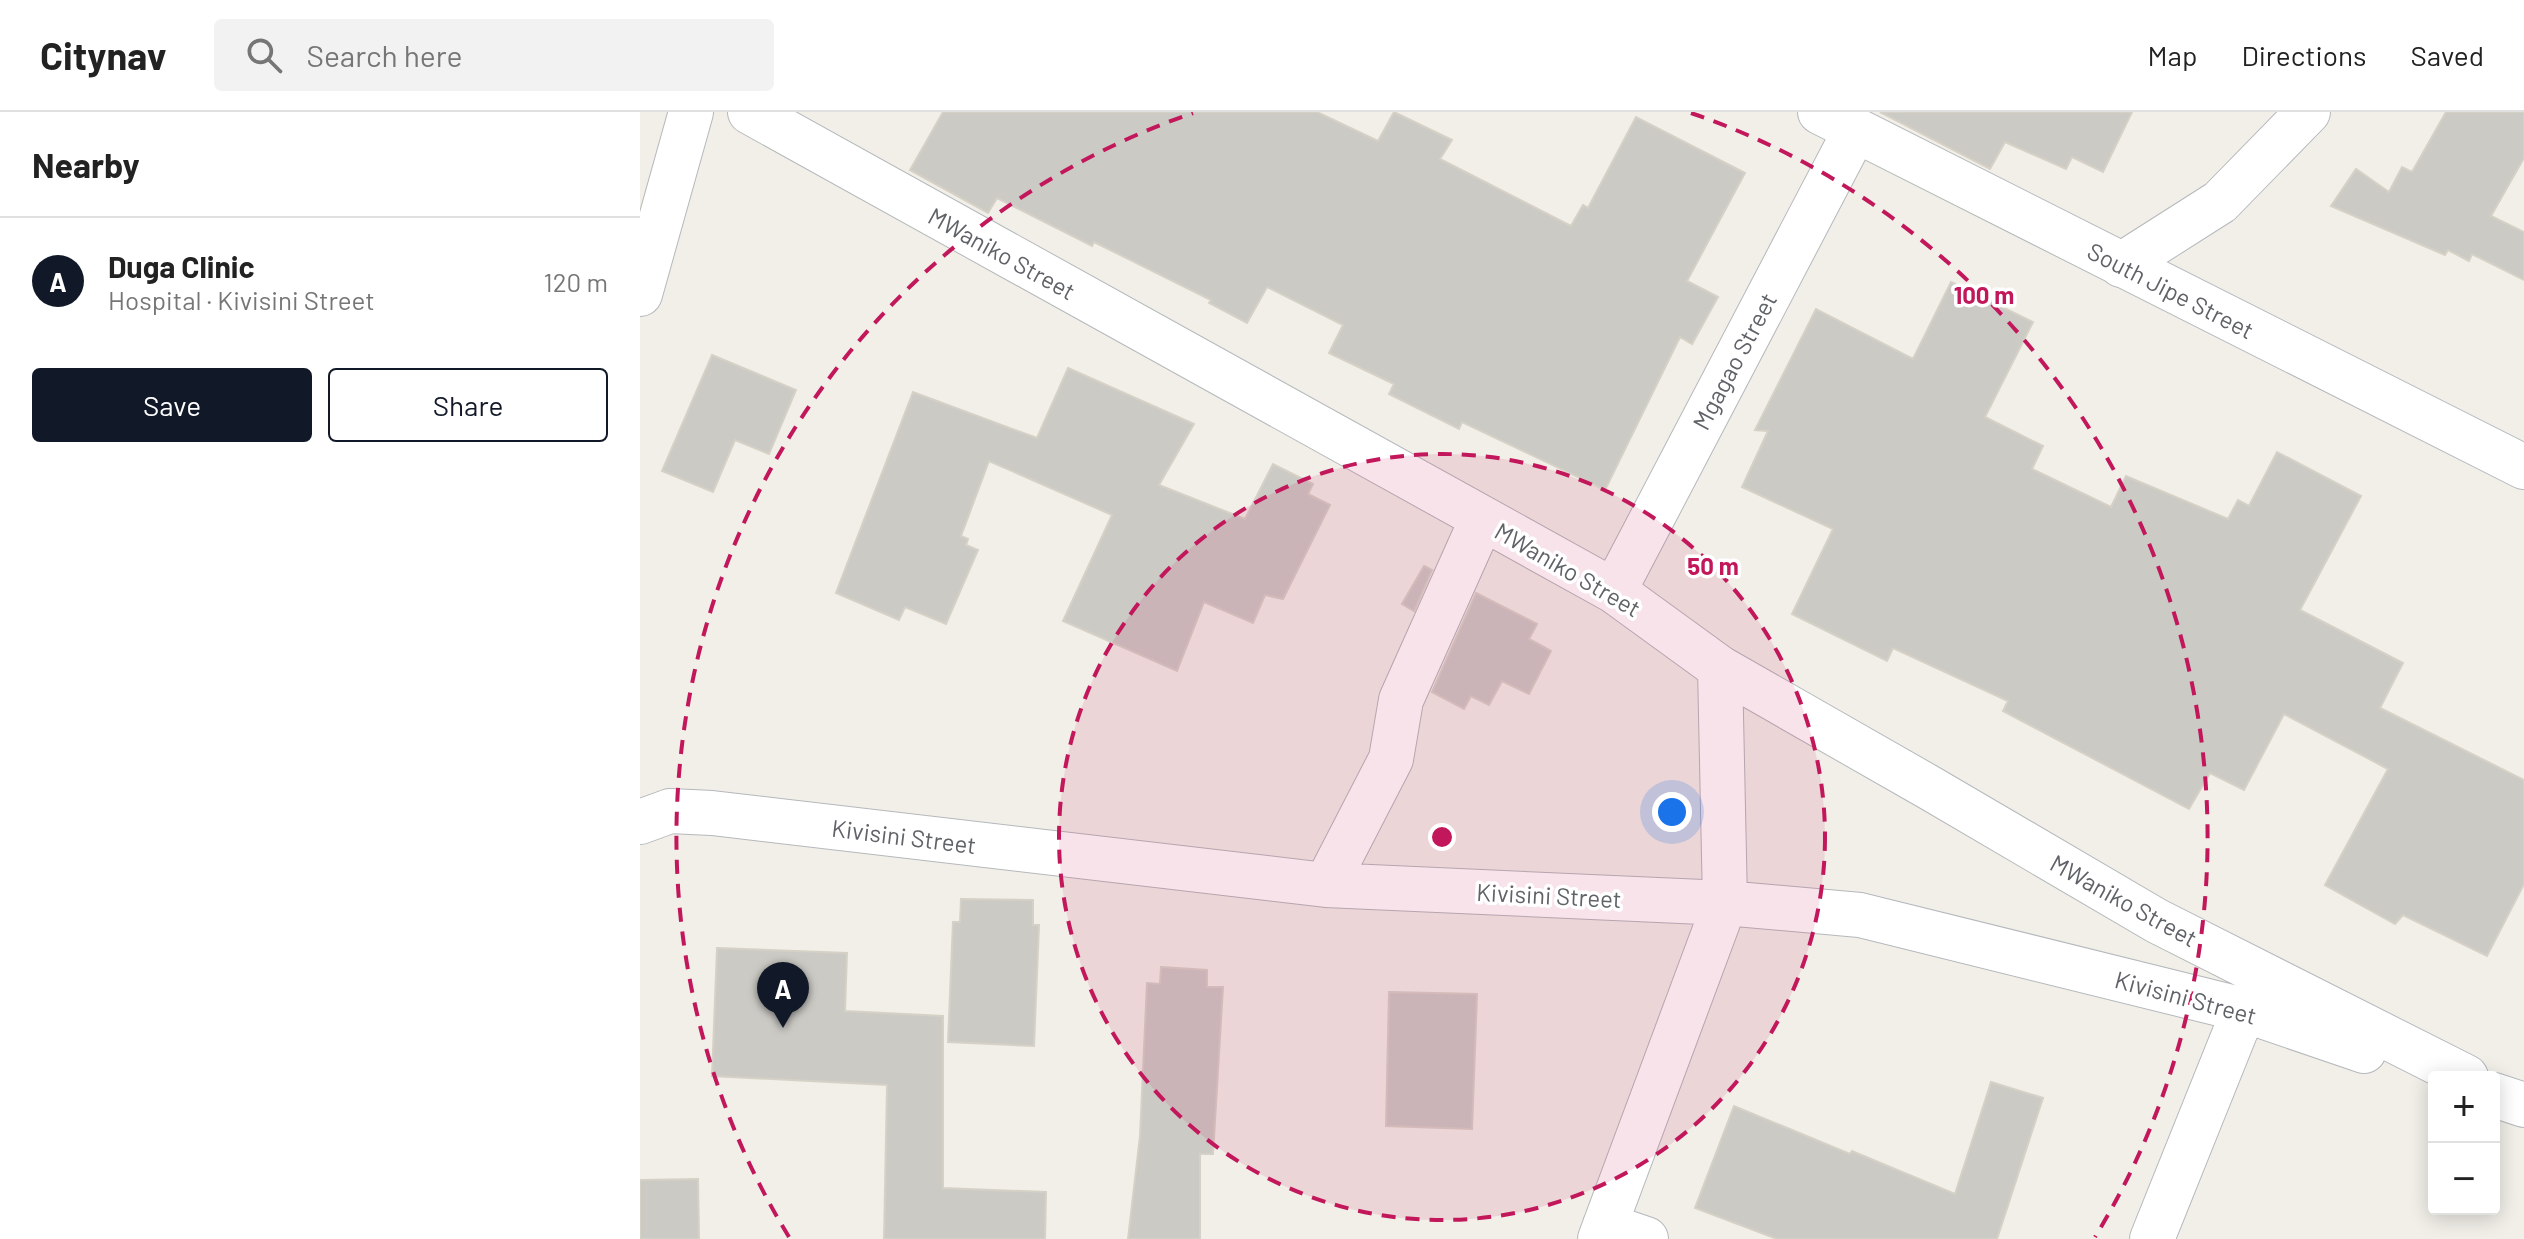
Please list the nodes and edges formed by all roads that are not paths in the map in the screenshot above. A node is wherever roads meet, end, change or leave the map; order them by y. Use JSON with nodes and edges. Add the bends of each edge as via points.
{"nodes":[{"id":1,"x":691,"y":112,"type":"edge"},
{"id":2,"x":750,"y":112,"type":"edge"},
{"id":3,"x":2308,"y":112,"type":"edge"},
{"id":4,"x":1837,"y":122,"type":"edge"},
{"id":5,"x":2121,"y":265,"type":"junction"},
{"id":6,"x":640,"y":294,"type":"edge"},
{"id":7,"x":2524,"y":467,"type":"edge"},
{"id":8,"x":1482,"y":519,"type":"junction"},
{"id":9,"x":1614,"y":591,"type":"junction"},
{"id":10,"x":1720,"y":668,"type":"junction"},
{"id":11,"x":640,"y":822,"type":"edge"},
{"id":12,"x":1326,"y":885,"type":"junction"},
{"id":13,"x":1725,"y":903,"type":"junction"},
{"id":14,"x":2244,"y":1010,"type":"junction"},
{"id":15,"x":2454,"y":1071,"type":"edge"},
{"id":16,"x":2428,"y":1072,"type":"edge"},
{"id":17,"x":1602,"y":1232,"type":"edge"},
{"id":18,"x":1646,"y":1239,"type":"edge"},
{"id":19,"x":2152,"y":1239,"type":"edge"}],
"edges":[{"from":1,"to":6,"type":"street"},
{"from":2,"to":8,"type":"street","name":"MWaniko Street"},
{"from":3,"to":5,"type":"street","via":[[2220,202]]},
{"from":4,"to":5,"type":"street","name":"South Jipe Street"},
{"from":4,"to":9,"type":"street","name":"Mgagao Street"},
{"from":5,"to":7,"type":"street","name":"South Jipe Street"},
{"from":8,"to":9,"type":"street","name":"MWaniko Street"},
{"from":8,"to":12,"type":"street","via":[[1401,700],[1391,759]]},
{"from":9,"to":10,"type":"street","name":"MWaniko Street"},
{"from":10,"to":13,"type":"street"},
{"from":10,"to":15,"type":"street","name":"MWaniko Street","via":[[2157,921]]},
{"from":11,"to":12,"type":"street","name":"Kivisini Street","via":[[670,811],[712,813]]},
{"from":12,"to":13,"type":"street","name":"Kivisini Street"},
{"from":13,"to":14,"type":"street","name":"Kivisini Street","via":[[1860,915]]},
{"from":13,"to":17,"type":"street"},
{"from":14,"to":16,"type":"street","name":"Kivisini Street"},
{"from":14,"to":19,"type":"street"},
{"from":17,"to":18,"type":"street"}]}
